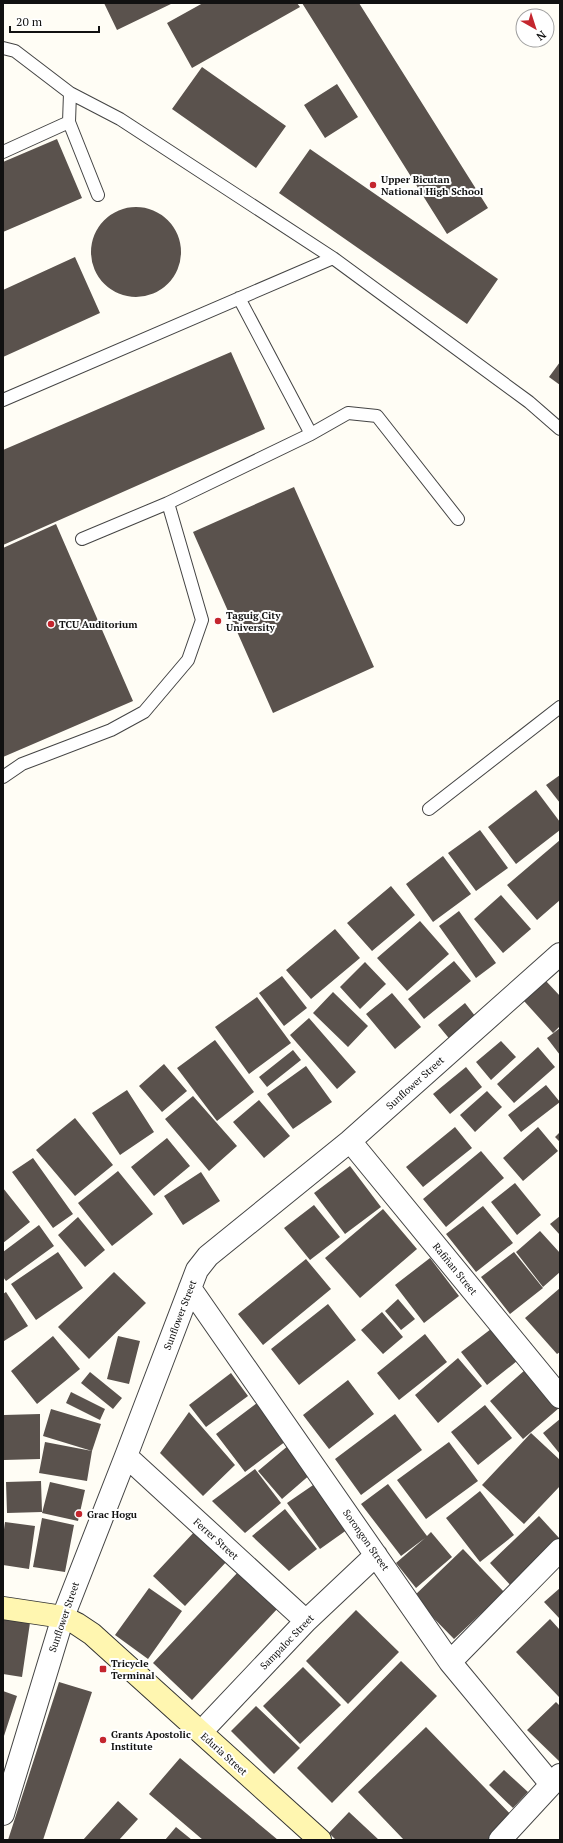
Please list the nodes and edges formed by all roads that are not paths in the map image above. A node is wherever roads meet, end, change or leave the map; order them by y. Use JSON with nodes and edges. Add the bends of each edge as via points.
{"nodes":[{"id":1,"x":3,"y":48,"type":"edge"},
{"id":2,"x":70,"y":93,"type":"junction"},
{"id":3,"x":70,"y":122,"type":"junction"},
{"id":4,"x":3,"y":152,"type":"edge"},
{"id":5,"x":98,"y":195,"type":"dead end"},
{"id":6,"x":333,"y":258,"type":"junction"},
{"id":7,"x":239,"y":298,"type":"junction"},
{"id":8,"x":3,"y":400,"type":"edge"},
{"id":9,"x":560,"y":429,"type":"edge"},
{"id":10,"x":311,"y":434,"type":"junction"},
{"id":11,"x":168,"y":503,"type":"junction"},
{"id":12,"x":458,"y":519,"type":"dead end"},
{"id":13,"x":82,"y":539,"type":"dead end"},
{"id":14,"x":560,"y":707,"type":"edge"},
{"id":15,"x":3,"y":777,"type":"edge"},
{"id":16,"x":429,"y":809,"type":"dead end"},
{"id":17,"x":560,"y":954,"type":"edge"},
{"id":18,"x":350,"y":1142,"type":"junction"},
{"id":19,"x":190,"y":1288,"type":"junction"},
{"id":20,"x":560,"y":1397,"type":"edge"},
{"id":21,"x":126,"y":1456,"type":"junction"},
{"id":22,"x":560,"y":1550,"type":"edge"},
{"id":23,"x":376,"y":1554,"type":"junction"},
{"id":24,"x":3,"y":1608,"type":"edge"},
{"id":25,"x":62,"y":1617,"type":"junction"},
{"id":26,"x":306,"y":1621,"type":"junction"},
{"id":27,"x":450,"y":1662,"type":"junction"},
{"id":28,"x":201,"y":1732,"type":"junction"},
{"id":29,"x":556,"y":1779,"type":"edge"},
{"id":30,"x":3,"y":1814,"type":"edge"},
{"id":31,"x":320,"y":1840,"type":"edge"},
{"id":32,"x":500,"y":1840,"type":"edge"}],
"edges":[{"from":1,"to":2,"type":"lane","via":[[15,51]]},
{"from":2,"to":3,"type":"lane"},
{"from":2,"to":6,"type":"lane","via":[[120,119]]},
{"from":3,"to":4,"type":"lane"},
{"from":3,"to":5,"type":"lane"},
{"from":6,"to":7,"type":"lane"},
{"from":6,"to":9,"type":"lane","via":[[529,402]]},
{"from":7,"to":8,"type":"lane"},
{"from":7,"to":10,"type":"lane"},
{"from":10,"to":11,"type":"lane"},
{"from":10,"to":12,"type":"lane","via":[[348,414],[377,416]]},
{"from":11,"to":13,"type":"lane"},
{"from":11,"to":15,"type":"lane","via":[[202,620],[188,660],[144,712],[111,730],[22,764]]},
{"from":14,"to":16,"type":"lane"},
{"from":17,"to":18,"type":"street","name":"Sunflower Street"},
{"from":18,"to":19,"type":"street","name":"Sunflower Street","via":[[208,1256],[197,1270]]},
{"from":18,"to":20,"type":"street","name":"Rafiñan Street"},
{"from":19,"to":21,"type":"street","name":"Sunflower Street"},
{"from":19,"to":23,"type":"street","name":"Sorongon Street"},
{"from":21,"to":25,"type":"street","name":"Sunflower Street"},
{"from":21,"to":26,"type":"street","name":"Ferrer Street"},
{"from":22,"to":27,"type":"street"},
{"from":23,"to":26,"type":"street","name":"Sampaloc Street"},
{"from":23,"to":27,"type":"street","name":"Sorongon Street"},
{"from":24,"to":25,"type":"street","name":"Eduria Street"},
{"from":25,"to":28,"type":"street","name":"Eduria Street","via":[[92,1634]]},
{"from":25,"to":30,"type":"street","name":"Sunflower Street"},
{"from":26,"to":28,"type":"street","name":"Sampaloc Street"},
{"from":27,"to":29,"type":"street","name":"Sorongon Street"},
{"from":28,"to":31,"type":"street","name":"Eduria Street"},
{"from":29,"to":32,"type":"street"}]}
